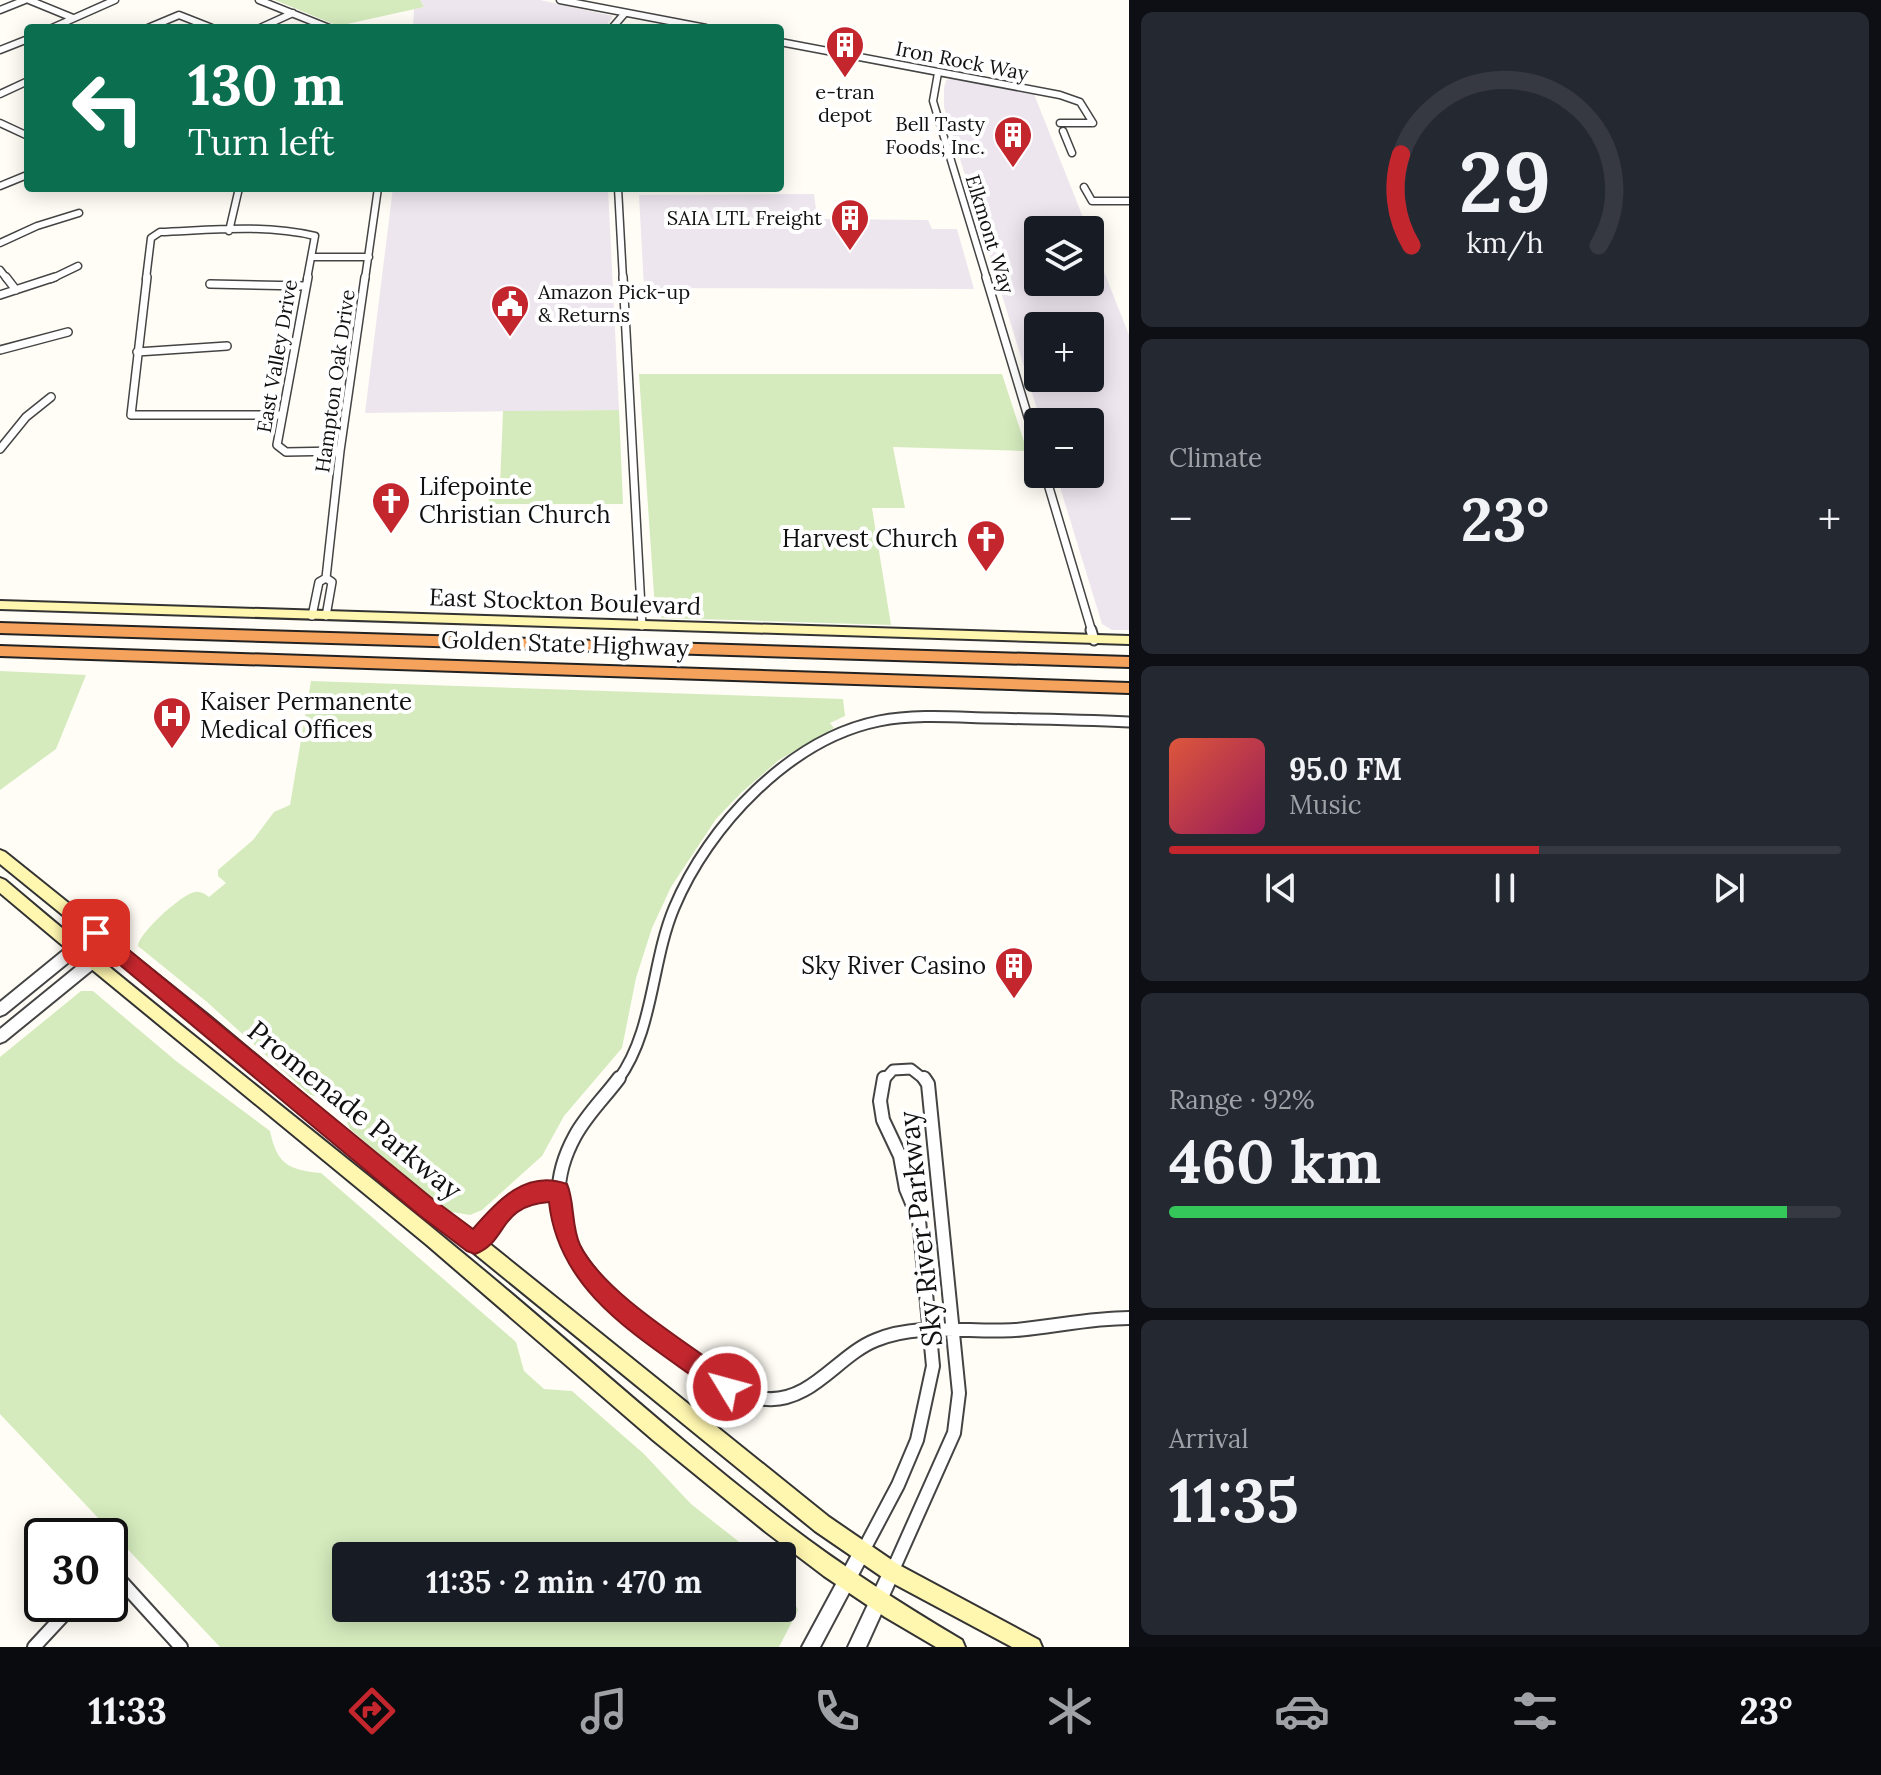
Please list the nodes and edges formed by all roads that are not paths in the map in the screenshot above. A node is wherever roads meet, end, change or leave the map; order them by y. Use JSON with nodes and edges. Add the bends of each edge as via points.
{"nodes":[{"id":1,"x":27,"y":0,"type":"edge"},
{"id":2,"x":115,"y":0,"type":"edge"},
{"id":3,"x":259,"y":0,"type":"edge"},
{"id":4,"x":560,"y":0,"type":"edge"},
{"id":5,"x":0,"y":10,"type":"edge"},
{"id":6,"x":293,"y":13,"type":"junction"},
{"id":7,"x":625,"y":13,"type":"junction"},
{"id":8,"x":73,"y":18,"type":"junction"},
{"id":9,"x":60,"y":24,"type":"edge"},
{"id":10,"x":158,"y":24,"type":"edge"},
{"id":11,"x":202,"y":24,"type":"edge"},
{"id":12,"x":269,"y":24,"type":"edge"},
{"id":13,"x":319,"y":24,"type":"edge"},
{"id":14,"x":615,"y":24,"type":"edge"},
{"id":15,"x":684,"y":24,"type":"edge"},
{"id":16,"x":24,"y":41,"type":"edge"},
{"id":17,"x":784,"y":43,"type":"edge"},
{"id":18,"x":0,"y":50,"type":"edge"},
{"id":19,"x":938,"y":73,"type":"junction"},
{"id":20,"x":24,"y":83,"type":"edge"},
{"id":21,"x":0,"y":94,"type":"edge"},
{"id":22,"x":0,"y":123,"type":"edge"},
{"id":23,"x":1060,"y":123,"type":"dead end"},
{"id":24,"x":1063,"y":131,"type":"dead end"},
{"id":25,"x":24,"y":134,"type":"edge"},
{"id":26,"x":1072,"y":153,"type":"dead end"},
{"id":27,"x":24,"y":176,"type":"edge"},
{"id":28,"x":0,"y":186,"type":"edge"},
{"id":29,"x":1084,"y":187,"type":"dead end"},
{"id":30,"x":238,"y":192,"type":"edge"},
{"id":31,"x":377,"y":192,"type":"edge"},
{"id":32,"x":618,"y":192,"type":"edge"},
{"id":33,"x":1129,"y":201,"type":"edge"},
{"id":34,"x":79,"y":213,"type":"dead end"},
{"id":35,"x":229,"y":231,"type":"junction"},
{"id":36,"x":0,"y":243,"type":"edge"},
{"id":37,"x":313,"y":257,"type":"junction"},
{"id":38,"x":369,"y":257,"type":"junction"},
{"id":39,"x":78,"y":266,"type":"dead end"},
{"id":40,"x":0,"y":270,"type":"edge"},
{"id":41,"x":210,"y":284,"type":"dead end"},
{"id":42,"x":305,"y":286,"type":"junction"},
{"id":43,"x":16,"y":290,"type":"junction"},
{"id":44,"x":0,"y":295,"type":"edge"},
{"id":45,"x":68,"y":332,"type":"dead end"},
{"id":46,"x":227,"y":346,"type":"dead end"},
{"id":47,"x":0,"y":350,"type":"edge"},
{"id":48,"x":137,"y":352,"type":"junction"},
{"id":49,"x":51,"y":397,"type":"dead end"},
{"id":50,"x":1025,"y":408,"type":"edge"},
{"id":51,"x":281,"y":415,"type":"junction"},
{"id":52,"x":0,"y":449,"type":"edge"},
{"id":53,"x":340,"y":451,"type":"junction"},
{"id":54,"x":1049,"y":488,"type":"edge"},
{"id":55,"x":326,"y":578,"type":"junction"},
{"id":56,"x":0,"y":605,"type":"edge"},
{"id":57,"x":319,"y":616,"type":"junction"},
{"id":58,"x":642,"y":626,"type":"junction"},
{"id":59,"x":0,"y":628,"type":"edge"},
{"id":60,"x":1094,"y":640,"type":"junction"},
{"id":61,"x":1129,"y":640,"type":"edge"},
{"id":62,"x":0,"y":651,"type":"edge"},
{"id":63,"x":1129,"y":662,"type":"edge"},
{"id":64,"x":1129,"y":688,"type":"edge"},
{"id":65,"x":1129,"y":722,"type":"edge"},
{"id":66,"x":0,"y":856,"type":"edge"},
{"id":67,"x":0,"y":884,"type":"edge"},
{"id":68,"x":75,"y":949,"type":"junction"},
{"id":69,"x":92,"y":962,"type":"junction"},
{"id":70,"x":25,"y":990,"type":"junction"},
{"id":71,"x":0,"y":1010,"type":"edge"},
{"id":72,"x":0,"y":1021,"type":"edge"},
{"id":73,"x":0,"y":1037,"type":"edge"},
{"id":74,"x":216,"y":1064,"type":"junction"},
{"id":75,"x":323,"y":1123,"type":"junction"},
{"id":76,"x":310,"y":1140,"type":"junction"},
{"id":77,"x":559,"y":1191,"type":"junction"},
{"id":78,"x":426,"y":1208,"type":"junction"},
{"id":79,"x":475,"y":1243,"type":"junction"},
{"id":80,"x":1129,"y":1318,"type":"edge"},
{"id":81,"x":930,"y":1332,"type":"junction"},
{"id":82,"x":956,"y":1332,"type":"junction"},
{"id":83,"x":862,"y":1553,"type":"junction"},
{"id":84,"x":892,"y":1572,"type":"junction"},
{"id":85,"x":845,"y":1581,"type":"junction"},
{"id":86,"x":128,"y":1589,"type":"edge"},
{"id":87,"x":878,"y":1603,"type":"junction"},
{"id":88,"x":57,"y":1622,"type":"edge"},
{"id":89,"x":34,"y":1647,"type":"edge"},
{"id":90,"x":181,"y":1647,"type":"edge"},
{"id":91,"x":811,"y":1647,"type":"edge"},
{"id":92,"x":857,"y":1647,"type":"edge"},
{"id":93,"x":955,"y":1647,"type":"edge"},
{"id":94,"x":1032,"y":1647,"type":"edge"}],
"edges":[{"from":1,"to":5,"type":"street"},
{"from":1,"to":8,"type":"street"},
{"from":2,"to":8,"type":"street"},
{"from":3,"to":6,"type":"street"},
{"from":4,"to":7,"type":"street"},
{"from":6,"to":12,"type":"street"},
{"from":6,"to":13,"type":"street"},
{"from":7,"to":14,"type":"street"},
{"from":7,"to":15,"type":"street"},
{"from":8,"to":9,"type":"street"},
{"from":10,"to":11,"type":"street","via":[[179,15]]},
{"from":16,"to":18,"type":"street"},
{"from":17,"to":19,"type":"street","name":"Iron Rock Way"},
{"from":19,"to":23,"type":"street","name":"Iron Rock Way","via":[[1080,102],[1093,123]]},
{"from":19,"to":50,"type":"street","name":"Elkmont Way","via":[[933,101]]},
{"from":20,"to":21,"type":"street"},
{"from":22,"to":25,"type":"street"},
{"from":24,"to":26,"type":"street"},
{"from":27,"to":28,"type":"street"},
{"from":29,"to":33,"type":"street","via":[[1092,201]]},
{"from":30,"to":35,"type":"street"},
{"from":31,"to":38,"type":"street","name":"Hampton Oak Drive"},
{"from":32,"to":58,"type":"street"},
{"from":34,"to":36,"type":"street"},
{"from":35,"to":37,"type":"street","name":"East Valley Drive","via":[[315,236]]},
{"from":35,"to":48,"type":"street","via":[[160,232],[151,238]]},
{"from":37,"to":38,"type":"street","name":"East Valley Drive"},
{"from":37,"to":42,"type":"street","name":"East Valley Drive"},
{"from":38,"to":53,"type":"street","name":"Hampton Oak Drive"},
{"from":39,"to":43,"type":"street"},
{"from":40,"to":43,"type":"street"},
{"from":41,"to":42,"type":"street"},
{"from":42,"to":51,"type":"street","name":"East Valley Drive"},
{"from":43,"to":44,"type":"street"},
{"from":45,"to":47,"type":"street"},
{"from":46,"to":48,"type":"street"},
{"from":48,"to":51,"type":"street","via":[[131,415]]},
{"from":49,"to":52,"type":"street"},
{"from":51,"to":53,"type":"street","name":"East Valley Drive","via":[[277,445],[286,452]]},
{"from":53,"to":55,"type":"street","name":"Hampton Oak Drive"},
{"from":54,"to":60,"type":"street"},
{"from":55,"to":57,"type":"street","name":"Hampton Oak Drive","via":[[319,582]]},
{"from":55,"to":57,"type":"street","name":"Hampton Oak Drive","via":[[332,582]]},
{"from":56,"to":57,"type":"main road","name":"East Stockton Boulevard"},
{"from":57,"to":58,"type":"main road","name":"East Stockton Boulevard"},
{"from":58,"to":60,"type":"main road","name":"East Stockton Boulevard"},
{"from":59,"to":63,"type":"highway","name":"Golden State Highway"},
{"from":60,"to":61,"type":"main road","name":"East Stockton Boulevard"},
{"from":62,"to":64,"type":"highway","name":"Golden State Highway"},
{"from":65,"to":77,"type":"street","via":[[886,720],[843,733],[780,772],[724,827],[681,895],[658,953],[634,1054],[577,1131]]},
{"from":66,"to":75,"type":"main road","name":"Promenade Parkway"},
{"from":67,"to":68,"type":"main road","name":"Promenade Parkway"},
{"from":68,"to":69,"type":"main road","name":"Promenade Parkway"},
{"from":68,"to":70,"type":"street"},
{"from":69,"to":73,"type":"street"},
{"from":69,"to":74,"type":"main road","name":"Promenade Parkway"},
{"from":70,"to":71,"type":"street"},
{"from":70,"to":72,"type":"street"},
{"from":74,"to":75,"type":"main road","via":[[243,1068],[306,1119]]},
{"from":74,"to":76,"type":"main road","name":"Promenade Parkway"},
{"from":75,"to":78,"type":"main road","name":"Promenade Parkway"},
{"from":76,"to":78,"type":"main road","via":[[329,1138],[399,1195]]},
{"from":76,"to":85,"type":"main road","name":"Promenade Parkway","via":[[746,1505]]},
{"from":77,"to":79,"type":"street","via":[[524,1194]]},
{"from":77,"to":81,"type":"street","via":[[563,1230],[589,1278],[727,1387],[747,1396],[795,1396],[873,1341],[901,1332]]},
{"from":78,"to":79,"type":"main road","name":"Promenade Parkway"},
{"from":79,"to":83,"type":"main road","name":"Promenade Parkway"},
{"from":80,"to":82,"type":"street"},
{"from":81,"to":82,"type":"street"},
{"from":81,"to":82,"type":"street","name":"Sky River Parkway","via":[[919,1220],[881,1110],[884,1077],[898,1068],[916,1071],[928,1084]]},
{"from":81,"to":83,"type":"street","name":"Sky River Parkway","via":[[933,1366],[924,1425]]},
{"from":82,"to":84,"type":"street","name":"Sky River Parkway","via":[[959,1393],[954,1433]]},
{"from":83,"to":84,"type":"main road","name":"Promenade Parkway"},
{"from":83,"to":85,"type":"street"},
{"from":84,"to":87,"type":"street"},
{"from":84,"to":94,"type":"main road","name":"Promenade Parkway"},
{"from":85,"to":87,"type":"main road","name":"Promenade Parkway"},
{"from":85,"to":91,"type":"street"},
{"from":86,"to":90,"type":"street"},
{"from":87,"to":92,"type":"street"},
{"from":87,"to":93,"type":"main road","name":"Promenade Parkway"},
{"from":88,"to":89,"type":"street"}]}
